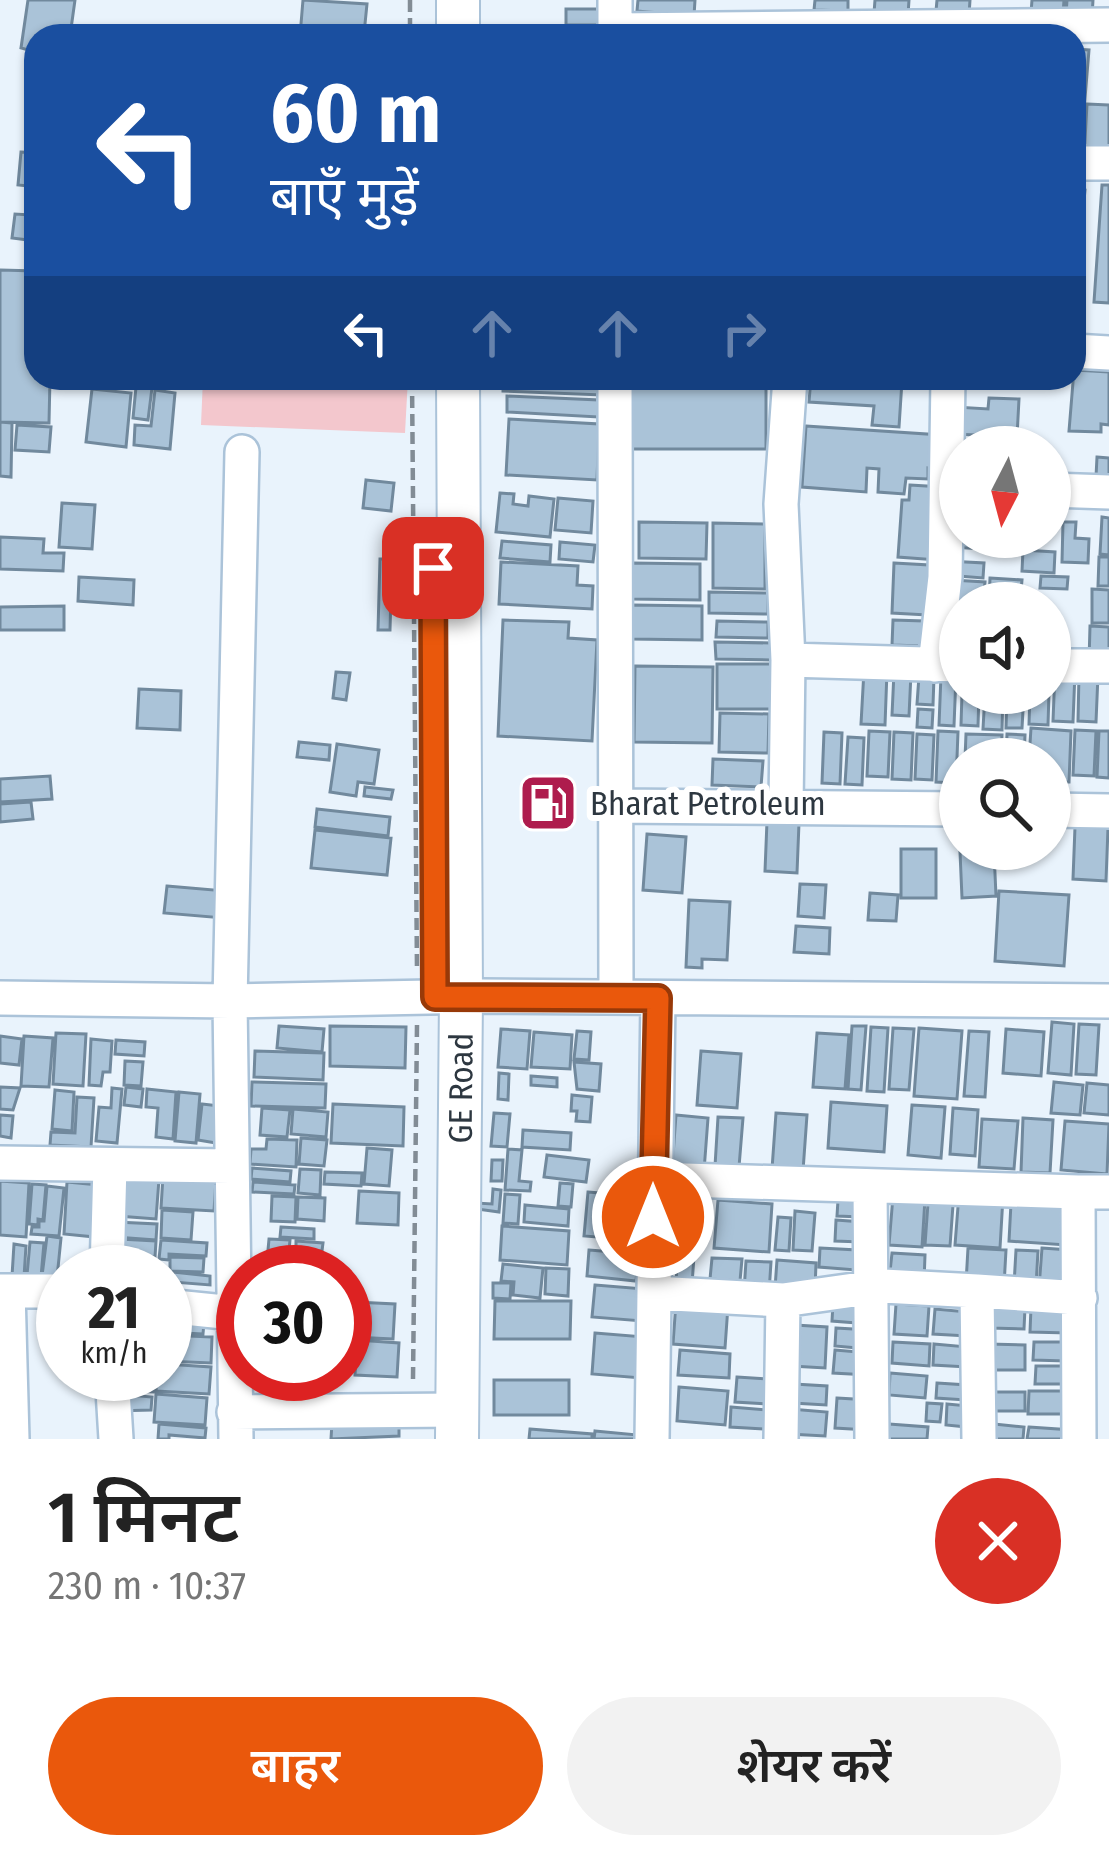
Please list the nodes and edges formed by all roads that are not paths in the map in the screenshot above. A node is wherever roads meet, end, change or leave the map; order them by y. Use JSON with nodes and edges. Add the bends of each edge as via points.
{"nodes":[{"id":1,"x":615,"y":22,"type":"edge"},
{"id":2,"x":648,"y":24,"type":"edge"},
{"id":3,"x":433,"y":390,"type":"edge"},
{"id":4,"x":458,"y":390,"type":"edge"},
{"id":5,"x":615,"y":390,"type":"edge"},
{"id":6,"x":789,"y":390,"type":"edge"},
{"id":7,"x":948,"y":390,"type":"edge"},
{"id":8,"x":242,"y":452,"type":"dead end"},
{"id":9,"x":1071,"y":491,"type":"edge"},
{"id":10,"x":1109,"y":492,"type":"edge"},
{"id":11,"x":945,"y":582,"type":"edge"},
{"id":12,"x":788,"y":660,"type":"junction"},
{"id":13,"x":939,"y":665,"type":"edge"},
{"id":14,"x":1071,"y":666,"type":"edge"},
{"id":15,"x":1109,"y":666,"type":"edge"},
{"id":16,"x":614,"y":806,"type":"junction"},
{"id":17,"x":787,"y":806,"type":"junction"},
{"id":18,"x":939,"y":809,"type":"edge"},
{"id":19,"x":1071,"y":810,"type":"edge"},
{"id":20,"x":1109,"y":811,"type":"edge"},
{"id":21,"x":438,"y":997,"type":"junction"},
{"id":22,"x":616,"y":997,"type":"junction"},
{"id":23,"x":0,"y":998,"type":"edge"},
{"id":24,"x":658,"y":998,"type":"junction"},
{"id":25,"x":230,"y":1000,"type":"junction"},
{"id":26,"x":1109,"y":1001,"type":"edge"},
{"id":27,"x":0,"y":1163,"type":"edge"},
{"id":28,"x":110,"y":1165,"type":"junction"},
{"id":29,"x":230,"y":1166,"type":"junction"},
{"id":30,"x":653,"y":1179,"type":"junction"},
{"id":31,"x":870,"y":1186,"type":"junction"},
{"id":32,"x":1094,"y":1192,"type":"edge"},
{"id":33,"x":107,"y":1245,"type":"edge"},
{"id":34,"x":232,"y":1245,"type":"edge"},
{"id":35,"x":870,"y":1289,"type":"junction"},
{"id":36,"x":4,"y":1291,"type":"edge"},
{"id":37,"x":36,"y":1291,"type":"edge"},
{"id":38,"x":977,"y":1291,"type":"junction"},
{"id":39,"x":654,"y":1293,"type":"junction"},
{"id":40,"x":1080,"y":1298,"type":"junction"},
{"id":41,"x":783,"y":1300,"type":"junction"},
{"id":42,"x":114,"y":1401,"type":"edge"},
{"id":43,"x":438,"y":1422,"type":"edge"},
{"id":44,"x":235,"y":1426,"type":"edge"},
{"id":45,"x":12,"y":1439,"type":"edge"},
{"id":46,"x":116,"y":1439,"type":"edge"},
{"id":47,"x":652,"y":1439,"type":"edge"},
{"id":48,"x":781,"y":1439,"type":"edge"},
{"id":49,"x":872,"y":1439,"type":"edge"},
{"id":50,"x":979,"y":1439,"type":"edge"},
{"id":51,"x":1079,"y":1439,"type":"edge"}],
"edges":[{"from":1,"to":2,"type":"street"},
{"from":3,"to":21,"type":"main road","name":"GE Road"},
{"from":4,"to":21,"type":"main road","name":"GE Road"},
{"from":5,"to":16,"type":"street"},
{"from":6,"to":12,"type":"street","via":[[781,504]]},
{"from":7,"to":11,"type":"street"},
{"from":8,"to":25,"type":"street"},
{"from":9,"to":10,"type":"street"},
{"from":12,"to":13,"type":"street"},
{"from":12,"to":17,"type":"street"},
{"from":14,"to":15,"type":"street"},
{"from":16,"to":17,"type":"street"},
{"from":16,"to":22,"type":"street"},
{"from":17,"to":18,"type":"street"},
{"from":19,"to":20,"type":"street"},
{"from":21,"to":22,"type":"street"},
{"from":21,"to":25,"type":"street"},
{"from":21,"to":43,"type":"main road","name":"GE Road"},
{"from":22,"to":24,"type":"street"},
{"from":23,"to":25,"type":"street"},
{"from":24,"to":26,"type":"street"},
{"from":24,"to":30,"type":"street"},
{"from":25,"to":29,"type":"street"},
{"from":27,"to":28,"type":"street"},
{"from":28,"to":29,"type":"street"},
{"from":28,"to":33,"type":"street"},
{"from":29,"to":34,"type":"street"},
{"from":30,"to":31,"type":"street"},
{"from":30,"to":39,"type":"street"},
{"from":31,"to":32,"type":"street"},
{"from":31,"to":35,"type":"street"},
{"from":32,"to":40,"type":"street"},
{"from":35,"to":38,"type":"street"},
{"from":35,"to":41,"type":"street"},
{"from":35,"to":49,"type":"street"},
{"from":36,"to":37,"type":"street"},
{"from":36,"to":45,"type":"street"},
{"from":38,"to":40,"type":"street"},
{"from":38,"to":50,"type":"street"},
{"from":39,"to":41,"type":"street"},
{"from":39,"to":47,"type":"street"},
{"from":40,"to":51,"type":"street"},
{"from":41,"to":48,"type":"street"},
{"from":42,"to":46,"type":"street"},
{"from":43,"to":44,"type":"street"}]}
